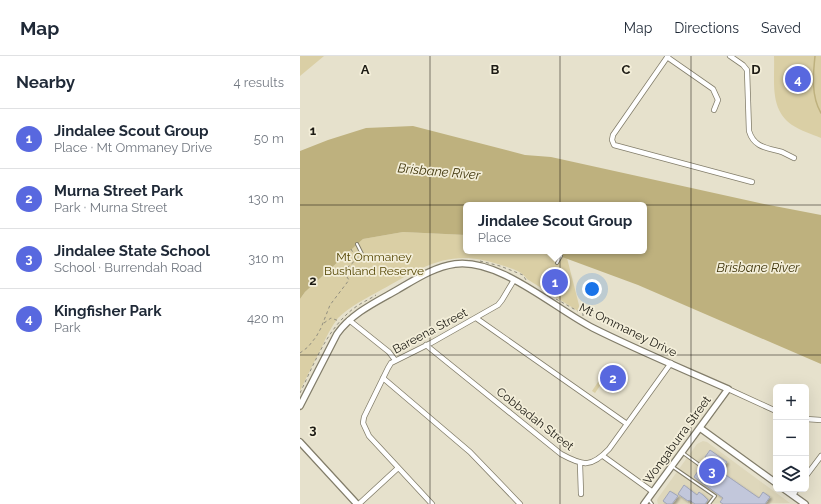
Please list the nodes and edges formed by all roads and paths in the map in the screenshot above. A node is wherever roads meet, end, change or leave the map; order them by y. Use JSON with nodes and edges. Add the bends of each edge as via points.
{"nodes":[{"id":1,"x":730,"y":56,"type":"edge"},
{"id":2,"x":668,"y":57,"type":"edge"},
{"id":3,"x":714,"y":110,"type":"dead end"},
{"id":4,"x":794,"y":158,"type":"dead end"},
{"id":5,"x":752,"y":182,"type":"dead end"},
{"id":6,"x":356,"y":244,"type":"dead end"},
{"id":7,"x":351,"y":249,"type":"dead end"},
{"id":8,"x":362,"y":254,"type":"dead end"},
{"id":9,"x":561,"y":256,"type":"dead end"},
{"id":10,"x":557,"y":263,"type":"dead end"},
{"id":11,"x":514,"y":280,"type":"junction"},
{"id":12,"x":476,"y":318,"type":"junction"},
{"id":13,"x":349,"y":320,"type":"junction"},
{"id":14,"x":339,"y":321,"type":"dead end"},
{"id":15,"x":323,"y":323,"type":"junction"},
{"id":16,"x":426,"y":345,"type":"junction"},
{"id":17,"x":300,"y":353,"type":"edge"},
{"id":18,"x":395,"y":360,"type":"junction"},
{"id":19,"x":671,"y":363,"type":"junction"},
{"id":20,"x":383,"y":378,"type":"junction"},
{"id":21,"x":728,"y":389,"type":"junction"},
{"id":22,"x":300,"y":406,"type":"edge"},
{"id":23,"x":773,"y":410,"type":"edge"},
{"id":24,"x":809,"y":419,"type":"edge"},
{"id":25,"x":821,"y":420,"type":"edge"},
{"id":26,"x":627,"y":424,"type":"junction"},
{"id":27,"x":700,"y":428,"type":"junction"},
{"id":28,"x":300,"y":442,"type":"edge"},
{"id":29,"x":682,"y":452,"type":"junction"},
{"id":30,"x":603,"y":456,"type":"junction"},
{"id":31,"x":821,"y":456,"type":"edge"},
{"id":32,"x":580,"y":464,"type":"junction"},
{"id":33,"x":672,"y":466,"type":"junction"},
{"id":34,"x":701,"y":466,"type":"dead end"},
{"id":35,"x":398,"y":468,"type":"junction"},
{"id":36,"x":809,"y":472,"type":"edge"},
{"id":37,"x":773,"y":481,"type":"edge"},
{"id":38,"x":653,"y":492,"type":"junction"},
{"id":39,"x":788,"y":492,"type":"edge"},
{"id":40,"x":795,"y":492,"type":"edge"},
{"id":41,"x":581,"y":494,"type":"dead end"},
{"id":42,"x":793,"y":495,"type":"junction"},
{"id":43,"x":646,"y":502,"type":"edge"},
{"id":44,"x":358,"y":504,"type":"edge"},
{"id":45,"x":432,"y":504,"type":"edge"},
{"id":46,"x":520,"y":504,"type":"edge"},
{"id":47,"x":652,"y":504,"type":"edge"},
{"id":48,"x":709,"y":504,"type":"edge"},
{"id":49,"x":805,"y":504,"type":"edge"}],
"edges":[{"from":1,"to":4,"type":"street","via":[[747,70],[751,138],[765,148],[783,152]]},
{"from":2,"to":3,"type":"street","via":[[713,89],[718,100]]},
{"from":2,"to":5,"type":"street","via":[[613,135],[614,145]]},
{"from":6,"to":8,"type":"lane"},
{"from":7,"to":15,"type":"path","via":[[356,259],[347,268],[346,277],[349,280],[330,305]]},
{"from":9,"to":10,"type":"lane"},
{"from":11,"to":12,"type":"street","name":"Bareena Street","via":[[498,305]]},
{"from":11,"to":13,"type":"street","name":"Mt Ommaney Drive","via":[[487,267],[456,264],[420,276]]},
{"from":11,"to":19,"type":"street","name":"Mt Ommaney Drive","via":[[590,326]]},
{"from":12,"to":16,"type":"street","name":"Bareena Street"},
{"from":12,"to":26,"type":"street"},
{"from":13,"to":18,"type":"street","via":[[389,352]]},
{"from":13,"to":22,"type":"street","name":"Mt Ommaney Drive","via":[[332,342]]},
{"from":14,"to":15,"type":"path","via":[[331,318]]},
{"from":15,"to":17,"type":"path","via":[[316,338]]},
{"from":16,"to":18,"type":"street","name":"Bareena Street"},
{"from":16,"to":32,"type":"street","name":"Cobbadah Street","via":[[561,454]]},
{"from":18,"to":20,"type":"street","name":"Bareena Street"},
{"from":19,"to":21,"type":"street","name":"Mt Ommaney Drive"},
{"from":19,"to":26,"type":"street"},
{"from":20,"to":35,"type":"street","name":"Bareena Street","via":[[366,410],[363,424],[369,436]]},
{"from":20,"to":46,"type":"street","via":[[470,452]]},
{"from":21,"to":23,"type":"street","name":"Mt Ommaney Drive"},
{"from":21,"to":27,"type":"street","name":"Wongaburra Street"},
{"from":24,"to":25,"type":"street"},
{"from":26,"to":30,"type":"street"},
{"from":27,"to":29,"type":"street","name":"Wongaburra Street"},
{"from":27,"to":37,"type":"street"},
{"from":28,"to":44,"type":"street"},
{"from":29,"to":33,"type":"street","name":"Wongaburra Street"},
{"from":29,"to":34,"type":"lane"},
{"from":30,"to":32,"type":"street","name":"Cobbadah Street","via":[[592,462]]},
{"from":30,"to":38,"type":"street"},
{"from":31,"to":36,"type":"street"},
{"from":32,"to":41,"type":"street"},
{"from":33,"to":38,"type":"street","name":"Wongaburra Street"},
{"from":33,"to":48,"type":"lane","via":[[715,496]]},
{"from":35,"to":44,"type":"street"},
{"from":35,"to":45,"type":"street","name":"Bareena Street"},
{"from":38,"to":43,"type":"street","name":"Wongaburra Street"},
{"from":39,"to":42,"type":"street"},
{"from":40,"to":42,"type":"street"},
{"from":42,"to":49,"type":"street"},
{"from":43,"to":47,"type":"lane"}]}
